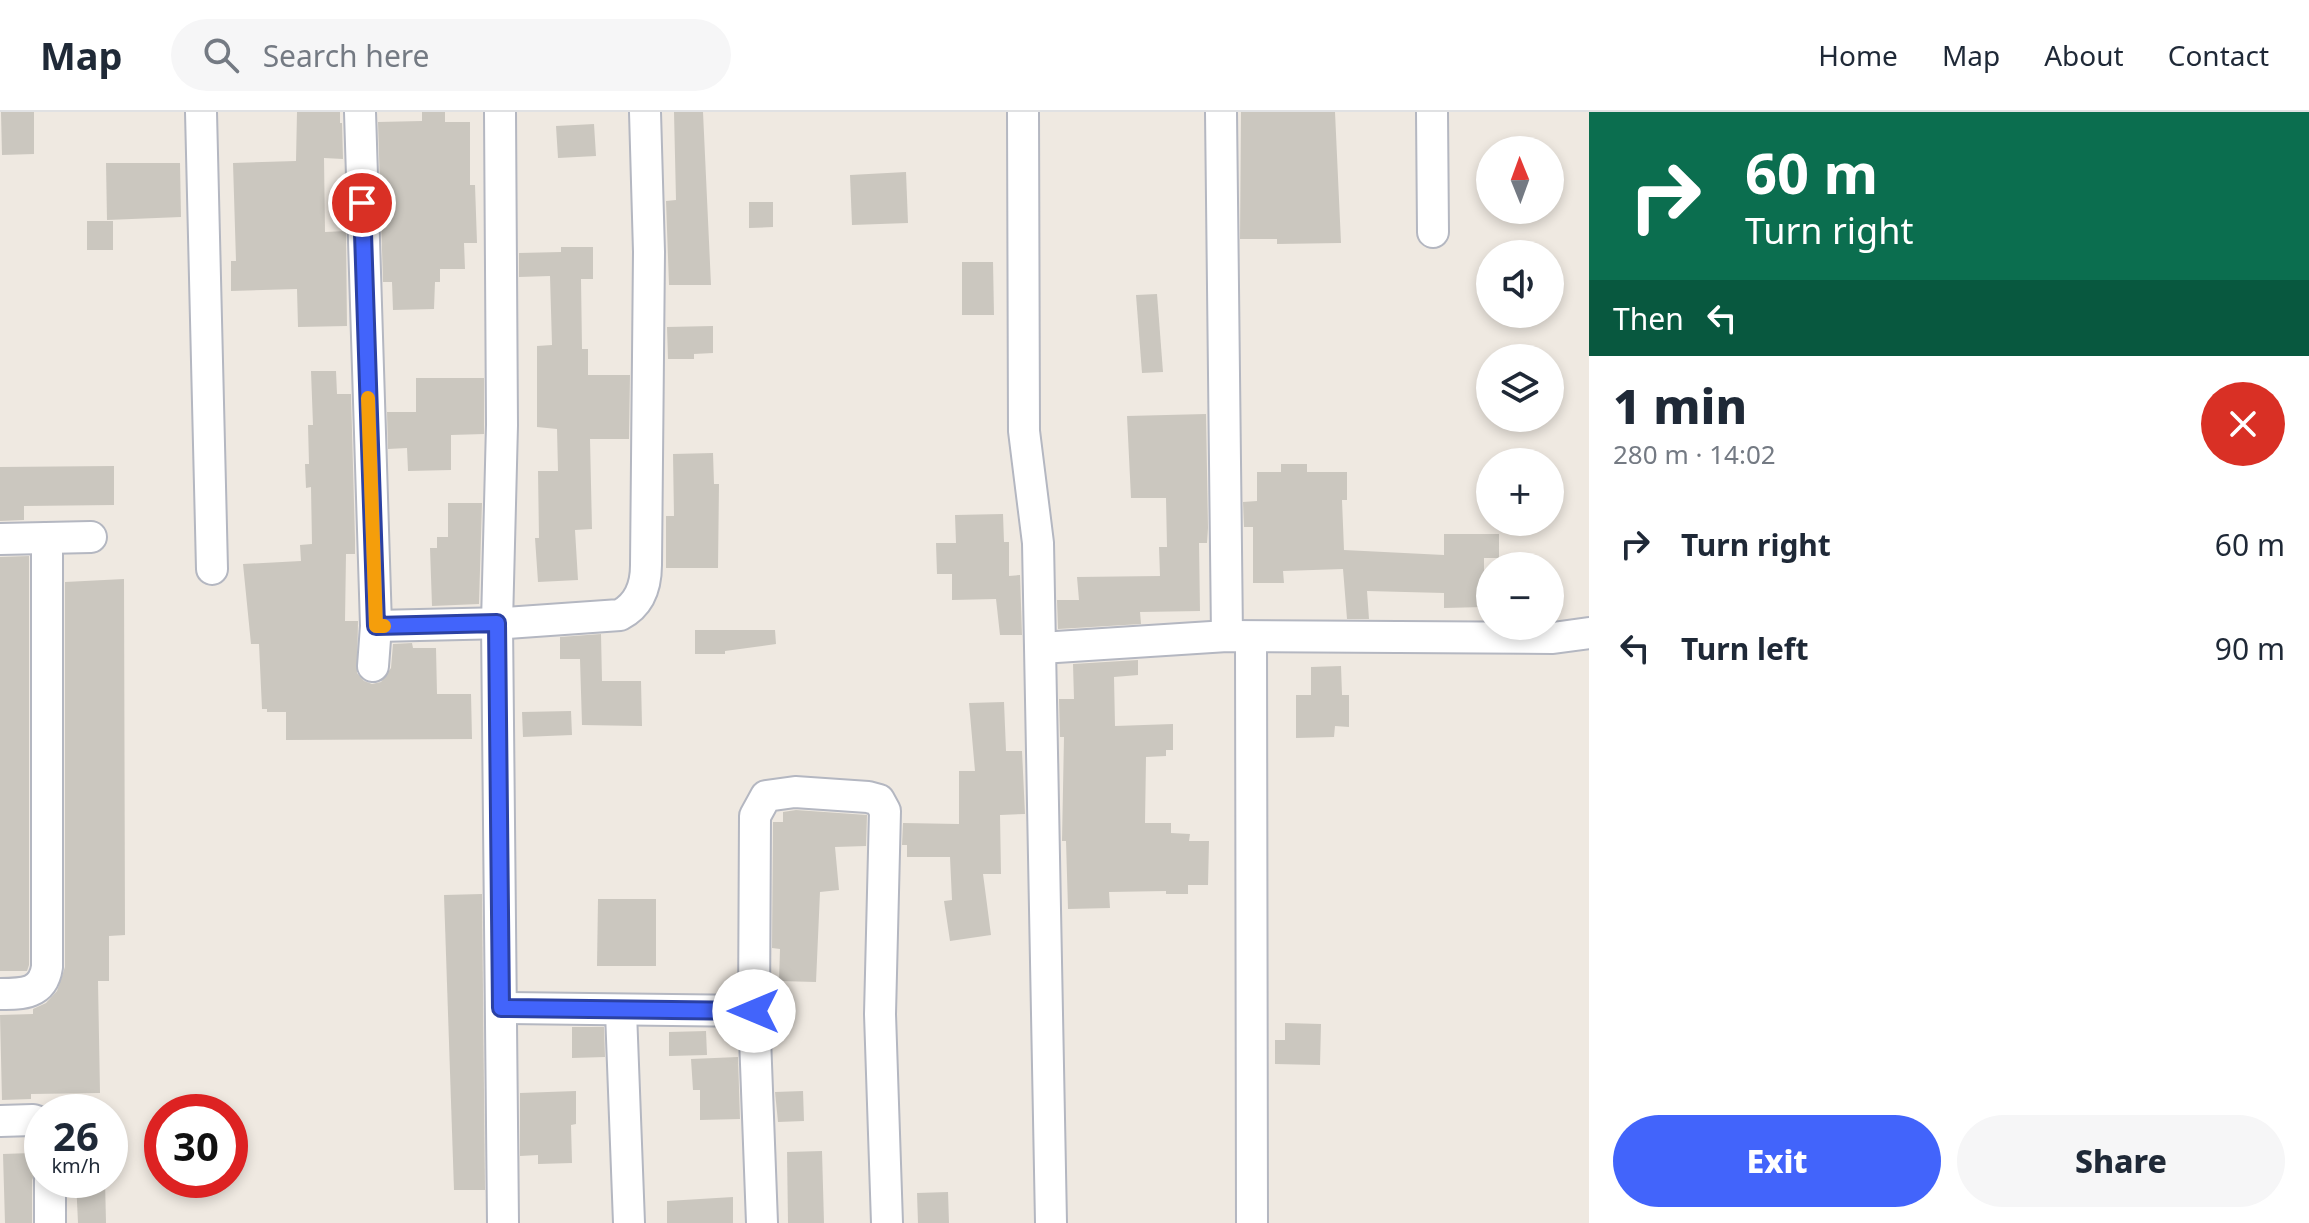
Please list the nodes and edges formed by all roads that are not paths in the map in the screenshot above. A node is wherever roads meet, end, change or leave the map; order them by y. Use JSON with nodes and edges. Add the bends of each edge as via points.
{"nodes":[{"id":1,"x":201,"y":112,"type":"edge"},
{"id":2,"x":360,"y":112,"type":"edge"},
{"id":3,"x":500,"y":112,"type":"edge"},
{"id":4,"x":645,"y":112,"type":"edge"},
{"id":5,"x":1023,"y":112,"type":"edge"},
{"id":6,"x":1221,"y":112,"type":"edge"},
{"id":7,"x":1432,"y":112,"type":"edge"},
{"id":8,"x":1433,"y":232,"type":"dead end"},
{"id":9,"x":91,"y":537,"type":"dead end"},
{"id":10,"x":47,"y":538,"type":"junction"},
{"id":11,"x":0,"y":539,"type":"edge"},
{"id":12,"x":212,"y":569,"type":"dead end"},
{"id":13,"x":497,"y":623,"type":"junction"},
{"id":14,"x":376,"y":626,"type":"junction"},
{"id":15,"x":1589,"y":633,"type":"edge"},
{"id":16,"x":1239,"y":636,"type":"junction"},
{"id":17,"x":1041,"y":648,"type":"junction"},
{"id":18,"x":373,"y":666,"type":"dead end"},
{"id":19,"x":0,"y":994,"type":"edge"},
{"id":20,"x":501,"y":1008,"type":"junction"},
{"id":21,"x":754,"y":1011,"type":"junction"},
{"id":22,"x":621,"y":1012,"type":"junction"},
{"id":23,"x":24,"y":1120,"type":"edge"},
{"id":24,"x":0,"y":1121,"type":"edge"},
{"id":25,"x":50,"y":1198,"type":"edge"},
{"id":26,"x":50,"y":1223,"type":"edge"},
{"id":27,"x":503,"y":1223,"type":"edge"},
{"id":28,"x":629,"y":1223,"type":"edge"},
{"id":29,"x":762,"y":1223,"type":"edge"},
{"id":30,"x":887,"y":1223,"type":"edge"},
{"id":31,"x":1051,"y":1223,"type":"edge"},
{"id":32,"x":1252,"y":1223,"type":"edge"}],
"edges":[{"from":1,"to":12,"type":"street"},
{"from":2,"to":14,"type":"street"},
{"from":3,"to":13,"type":"street"},
{"from":4,"to":13,"type":"street","via":[[649,252],[643,589],[620,615]]},
{"from":5,"to":17,"type":"street","via":[[1024,431],[1038,543]]},
{"from":6,"to":16,"type":"street"},
{"from":7,"to":8,"type":"street"},
{"from":9,"to":10,"type":"street"},
{"from":10,"to":11,"type":"street"},
{"from":10,"to":19,"type":"street","via":[[47,967],[41,985],[30,993]]},
{"from":13,"to":14,"type":"street"},
{"from":13,"to":20,"type":"street"},
{"from":14,"to":18,"type":"street"},
{"from":15,"to":16,"type":"street","via":[[1553,638]]},
{"from":16,"to":17,"type":"street"},
{"from":16,"to":32,"type":"street"},
{"from":17,"to":31,"type":"street"},
{"from":20,"to":22,"type":"street"},
{"from":20,"to":27,"type":"street"},
{"from":21,"to":22,"type":"street"},
{"from":21,"to":29,"type":"street"},
{"from":21,"to":30,"type":"street","via":[[757,808],[766,796],[784,792],[879,800],[885,811],[880,1014]]},
{"from":22,"to":28,"type":"street"},
{"from":23,"to":24,"type":"street"},
{"from":25,"to":26,"type":"street"}]}
